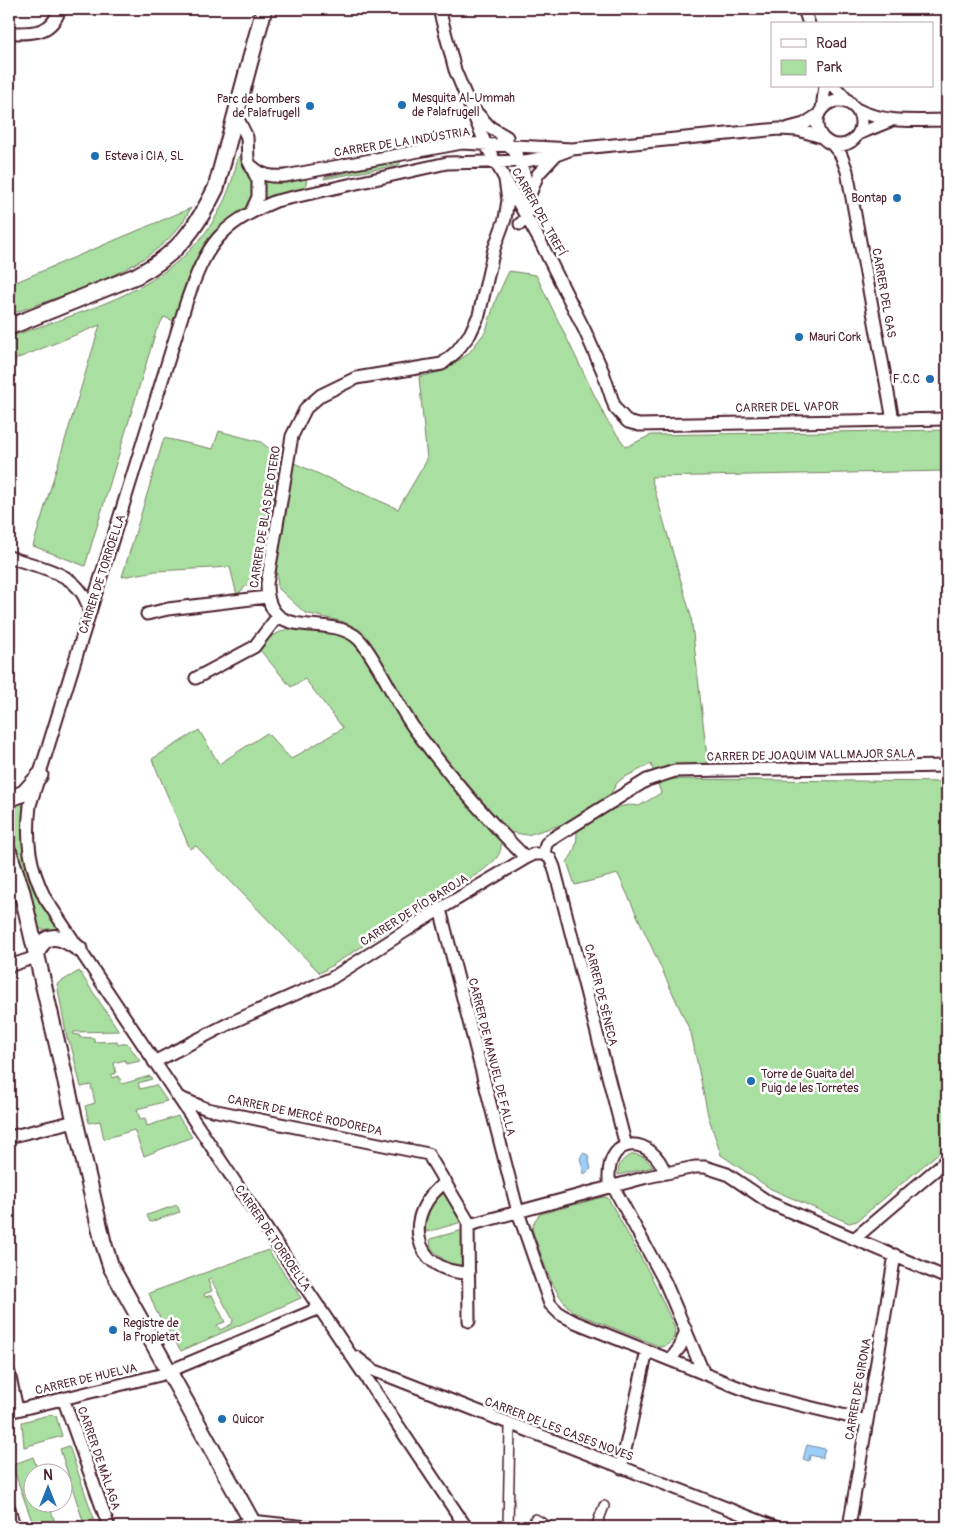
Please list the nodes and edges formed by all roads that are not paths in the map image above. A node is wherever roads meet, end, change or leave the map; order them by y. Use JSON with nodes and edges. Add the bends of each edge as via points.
{"nodes":[{"id":1,"x":60,"y":9,"type":"edge"},
{"id":2,"x":264,"y":9,"type":"edge"},
{"id":3,"x":439,"y":9,"type":"edge"},
{"id":4,"x":804,"y":9,"type":"edge"},
{"id":5,"x":808,"y":22,"type":"edge"},
{"id":6,"x":9,"y":33,"type":"edge"},
{"id":7,"x":825,"y":88,"type":"edge"},
{"id":8,"x":836,"y":88,"type":"edge"},
{"id":9,"x":468,"y":102,"type":"junction"},
{"id":10,"x":854,"y":107,"type":"junction"},
{"id":11,"x":820,"y":112,"type":"junction"},
{"id":12,"x":473,"y":114,"type":"junction"},
{"id":13,"x":237,"y":117,"type":"junction"},
{"id":14,"x":947,"y":120,"type":"edge"},
{"id":15,"x":892,"y":121,"type":"junction"},
{"id":16,"x":779,"y":129,"type":"junction"},
{"id":17,"x":822,"y":137,"type":"junction"},
{"id":18,"x":856,"y":137,"type":"junction"},
{"id":19,"x":496,"y":143,"type":"junction"},
{"id":20,"x":457,"y":144,"type":"junction"},
{"id":21,"x":832,"y":144,"type":"junction"},
{"id":22,"x":572,"y":149,"type":"junction"},
{"id":23,"x":556,"y":155,"type":"junction"},
{"id":24,"x":520,"y":161,"type":"junction"},
{"id":25,"x":489,"y":163,"type":"junction"},
{"id":26,"x":253,"y":167,"type":"junction"},
{"id":27,"x":327,"y":168,"type":"junction"},
{"id":28,"x":424,"y":168,"type":"junction"},
{"id":29,"x":847,"y":171,"type":"junction"},
{"id":30,"x":504,"y":178,"type":"junction"},
{"id":31,"x":321,"y":191,"type":"junction"},
{"id":32,"x":529,"y":201,"type":"junction"},
{"id":33,"x":251,"y":212,"type":"junction"},
{"id":34,"x":523,"y":220,"type":"junction"},
{"id":35,"x":498,"y":238,"type":"junction"},
{"id":36,"x":9,"y":326,"type":"edge"},
{"id":37,"x":947,"y":419,"type":"edge"},
{"id":38,"x":893,"y":420,"type":"junction"},
{"id":39,"x":628,"y":422,"type":"joint"},
{"id":40,"x":9,"y":557,"type":"edge"},
{"id":41,"x":267,"y":597,"type":"junction"},
{"id":42,"x":89,"y":612,"type":"junction"},
{"id":43,"x":147,"y":614,"type":"dead end"},
{"id":44,"x":278,"y":616,"type":"junction"},
{"id":45,"x":196,"y":678,"type":"dead end"},
{"id":46,"x":947,"y":766,"type":"edge"},
{"id":47,"x":40,"y":775,"type":"junction"},
{"id":48,"x":9,"y":799,"type":"edge"},
{"id":49,"x":9,"y":853,"type":"edge"},
{"id":50,"x":544,"y":854,"type":"junction"},
{"id":51,"x":526,"y":858,"type":"junction"},
{"id":52,"x":9,"y":889,"type":"edge"},
{"id":53,"x":24,"y":899,"type":"junction"},
{"id":54,"x":440,"y":909,"type":"junction"},
{"id":55,"x":79,"y":949,"type":"junction"},
{"id":56,"x":36,"y":957,"type":"junction"},
{"id":57,"x":9,"y":966,"type":"edge"},
{"id":58,"x":154,"y":1062,"type":"junction"},
{"id":59,"x":178,"y":1098,"type":"junction"},
{"id":60,"x":75,"y":1121,"type":"junction"},
{"id":61,"x":9,"y":1137,"type":"edge"},
{"id":62,"x":626,"y":1146,"type":"junction"},
{"id":63,"x":947,"y":1160,"type":"edge"},
{"id":64,"x":665,"y":1173,"type":"junction"},
{"id":65,"x":446,"y":1182,"type":"junction"},
{"id":66,"x":613,"y":1186,"type":"junction"},
{"id":67,"x":518,"y":1212,"type":"junction"},
{"id":68,"x":469,"y":1225,"type":"junction"},
{"id":69,"x":854,"y":1240,"type":"junction"},
{"id":70,"x":895,"y":1255,"type":"junction"},
{"id":71,"x":469,"y":1273,"type":"junction"},
{"id":72,"x":947,"y":1278,"type":"edge"},
{"id":73,"x":320,"y":1308,"type":"junction"},
{"id":74,"x":468,"y":1321,"type":"dead end"},
{"id":75,"x":686,"y":1330,"type":"junction"},
{"id":76,"x":342,"y":1342,"type":"junction"},
{"id":77,"x":647,"y":1351,"type":"junction"},
{"id":78,"x":670,"y":1360,"type":"junction"},
{"id":79,"x":167,"y":1371,"type":"junction"},
{"id":80,"x":9,"y":1373,"type":"edge"},
{"id":81,"x":704,"y":1374,"type":"junction"},
{"id":82,"x":64,"y":1398,"type":"junction"},
{"id":83,"x":13,"y":1411,"type":"edge"},
{"id":84,"x":867,"y":1421,"type":"junction"},
{"id":85,"x":510,"y":1426,"type":"junction"},
{"id":86,"x":621,"y":1468,"type":"junction"},
{"id":87,"x":604,"y":1506,"type":"dead end"},
{"id":88,"x":9,"y":1508,"type":"edge"},
{"id":89,"x":535,"y":1519,"type":"dead end"},
{"id":90,"x":253,"y":1524,"type":"edge"},
{"id":91,"x":14,"y":1527,"type":"edge"},
{"id":92,"x":109,"y":1527,"type":"edge"},
{"id":93,"x":235,"y":1527,"type":"edge"},
{"id":94,"x":307,"y":1527,"type":"edge"},
{"id":95,"x":466,"y":1527,"type":"edge"},
{"id":96,"x":508,"y":1527,"type":"edge"},
{"id":97,"x":549,"y":1527,"type":"edge"},
{"id":98,"x":596,"y":1527,"type":"edge"},
{"id":99,"x":775,"y":1527,"type":"edge"},
{"id":100,"x":849,"y":1527,"type":"edge"}],
"edges":[{"from":1,"to":6,"type":"street","via":[[53,24],[43,31]]},
{"from":2,"to":13,"type":"street"},
{"from":3,"to":9,"type":"street","via":[[455,70]]},
{"from":4,"to":5,"type":"street"},
{"from":7,"to":11,"type":"street"},
{"from":8,"to":10,"type":"street"},
{"from":9,"to":12,"type":"street"},
{"from":9,"to":19,"type":"street"},
{"from":10,"to":11,"type":"street","via":[[836,101]]},
{"from":10,"to":15,"type":"street"},
{"from":10,"to":18,"type":"street","via":[[861,119]]},
{"from":11,"to":16,"type":"street","name":"CARRER DE LA INDÚSTRIA","via":[[797,126]]},
{"from":11,"to":17,"type":"street","via":[[817,127]]},
{"from":12,"to":19,"type":"street"},
{"from":12,"to":20,"type":"street","via":[[473,131]]},
{"from":13,"to":26,"type":"street","via":[[247,137],[246,154]]},
{"from":13,"to":36,"type":"street","via":[[216,188],[204,213],[183,243],[154,267],[136,276]]},
{"from":14,"to":15,"type":"street"},
{"from":15,"to":18,"type":"street"},
{"from":16,"to":17,"type":"street","name":"CARRER DE LA INDÚSTRIA"},
{"from":16,"to":22,"type":"street","name":"CARRER DE LA INDÚSTRIA"},
{"from":17,"to":21,"type":"street"},
{"from":18,"to":21,"type":"street","via":[[841,145]]},
{"from":18,"to":29,"type":"street","name":"CARRER DEL GAS","via":[[847,161]]},
{"from":19,"to":20,"type":"street","name":"CARRER DE LA INDÚSTRIA"},
{"from":19,"to":22,"type":"street","name":"CARRER DE LA INDÚSTRIA"},
{"from":19,"to":24,"type":"street"},
{"from":19,"to":25,"type":"street","name":"CARRER DEL TREFÍ"},
{"from":19,"to":28,"type":"street","via":[[476,156],[452,158]]},
{"from":20,"to":27,"type":"street","name":"CARRER DE LA INDÚSTRIA"},
{"from":21,"to":29,"type":"street","name":"CARRER DEL GAS","via":[[841,155]]},
{"from":22,"to":23,"type":"street","name":"CARRER DE LA INDÚSTRIA"},
{"from":23,"to":24,"type":"street","name":"CARRER DE LA INDÚSTRIA"},
{"from":23,"to":32,"type":"street","via":[[538,174]]},
{"from":24,"to":25,"type":"street","name":"CARRER DE LA INDÚSTRIA"},
{"from":24,"to":32,"type":"street"},
{"from":25,"to":28,"type":"street","name":"CARRER DE LA INDÚSTRIA","via":[[452,162]]},
{"from":25,"to":30,"type":"street","name":"CARRER DEL TREFÍ"},
{"from":26,"to":27,"type":"street","name":"CARRER DE LA INDÚSTRIA","via":[[261,174],[275,176]]},
{"from":26,"to":33,"type":"street","via":[[258,181],[258,197]]},
{"from":27,"to":31,"type":"street","name":"CARRER DE LA INDÚSTRIA","via":[[314,177],[312,183]]},
{"from":28,"to":31,"type":"street","name":"CARRER DE LA INDÚSTRIA"},
{"from":29,"to":38,"type":"street","name":"CARRER DEL GAS"},
{"from":30,"to":34,"type":"street","name":"CARRER DEL TREFÍ"},
{"from":30,"to":35,"type":"street","name":"CARRER DE BLAS DE OTERO","via":[[507,207]]},
{"from":31,"to":33,"type":"street","name":"CARRER DE LA INDÚSTRIA","via":[[276,201]]},
{"from":32,"to":34,"type":"street"},
{"from":33,"to":42,"type":"street","name":"CARRER DE TORROELLA","via":[[222,233],[201,262]]},
{"from":34,"to":35,"type":"street"},
{"from":34,"to":39,"type":"street","name":"CARRER DEL TREFÍ","via":[[534,229],[593,348],[615,408]]},
{"from":35,"to":41,"type":"street","name":"CARRER DE BLAS DE OTERO","via":[[476,324],[456,352],[442,364],[356,378],[321,395],[306,408],[292,436]]},
{"from":37,"to":38,"type":"street","name":"CARRER DEL VAPOR"},
{"from":38,"to":39,"type":"street","name":"CARRER DEL VAPOR","via":[[639,425]]},
{"from":40,"to":42,"type":"street","via":[[68,578],[79,586]]},
{"from":41,"to":43,"type":"street","via":[[171,608]]},
{"from":41,"to":44,"type":"street","name":"CARRER DE BLAS DE OTERO","via":[[269,607]]},
{"from":42,"to":47,"type":"street","name":"CARRER DE TORROELLA"},
{"from":44,"to":45,"type":"street","via":[[254,647]]},
{"from":44,"to":51,"type":"street","via":[[295,625],[333,626],[354,634],[363,643],[418,734]]},
{"from":46,"to":50,"type":"street","name":"CARRER DE JOAQUIM VALLMAJOR SALA","via":[[675,771],[647,780],[550,840]]},
{"from":47,"to":48,"type":"street","via":[[24,793]]},
{"from":47,"to":55,"type":"street","name":"CARRER DE TORROELLA","via":[[30,805],[31,864],[45,898]]},
{"from":49,"to":53,"type":"street"},
{"from":50,"to":51,"type":"street","name":"CARRER DE PÍO BAROJA"},
{"from":50,"to":62,"type":"street","name":"CARRER DE SÈNECA","via":[[554,867]]},
{"from":51,"to":54,"type":"street","name":"CARRER DE PÍO BAROJA"},
{"from":52,"to":53,"type":"street"},
{"from":53,"to":56,"type":"street"},
{"from":54,"to":58,"type":"street","name":"CARRER DE PÍO BAROJA","via":[[332,978],[230,1023]]},
{"from":54,"to":67,"type":"street","name":"CARRER DE MANUEL DE FALLA"},
{"from":55,"to":56,"type":"street","name":"CARRER DE TORROELLA","via":[[60,938],[50,938],[43,941]]},
{"from":55,"to":58,"type":"street","name":"CARRER DE TORROELLA"},
{"from":56,"to":57,"type":"street"},
{"from":56,"to":60,"type":"street"},
{"from":58,"to":59,"type":"street","name":"CARRER DE TORROELLA"},
{"from":59,"to":65,"type":"street","name":"CARRER DE MERCÈ RODOREDA","via":[[208,1109],[428,1154]]},
{"from":59,"to":73,"type":"street","name":"CARRER DE TORROELLA"},
{"from":60,"to":61,"type":"street"},
{"from":60,"to":79,"type":"street","via":[[111,1267]]},
{"from":62,"to":64,"type":"street","via":[[646,1148],[659,1159]]},
{"from":62,"to":66,"type":"street","via":[[615,1152],[610,1161],[609,1179]]},
{"from":63,"to":69,"type":"street"},
{"from":64,"to":66,"type":"street"},
{"from":64,"to":69,"type":"street","via":[[695,1167],[716,1169],[770,1203]]},
{"from":65,"to":68,"type":"street"},
{"from":65,"to":71,"type":"street","via":[[427,1198],[420,1211],[421,1242],[431,1262],[440,1268]]},
{"from":66,"to":67,"type":"street"},
{"from":66,"to":75,"type":"street","via":[[665,1282]]},
{"from":67,"to":68,"type":"street"},
{"from":67,"to":77,"type":"street","name":"CARRER DE MANUEL DE FALLA","via":[[550,1304],[560,1314]]},
{"from":68,"to":71,"type":"street"},
{"from":69,"to":70,"type":"street"},
{"from":70,"to":72,"type":"street"},
{"from":70,"to":84,"type":"street","name":"CARRER DE GIRONA"},
{"from":71,"to":74,"type":"street"},
{"from":73,"to":76,"type":"street","name":"CARRER DE TORROELLA"},
{"from":73,"to":79,"type":"street","name":"CARRER DE HUELVA"},
{"from":75,"to":78,"type":"street","via":[[680,1347]]},
{"from":75,"to":81,"type":"street"},
{"from":76,"to":85,"type":"street","name":"CARRER DE LES CASES NOVES","via":[[358,1360],[373,1370]]},
{"from":76,"to":95,"type":"street","name":"CARRER DE TORROELLA"},
{"from":77,"to":78,"type":"street","name":"CARRER DE MANUEL DE FALLA"},
{"from":77,"to":86,"type":"street"},
{"from":78,"to":81,"type":"street","name":"CARRER DE MANUEL DE FALLA"},
{"from":79,"to":82,"type":"street","name":"CARRER DE HUELVA","via":[[151,1378]]},
{"from":79,"to":90,"type":"street"},
{"from":80,"to":83,"type":"street"},
{"from":81,"to":84,"type":"street","name":"CARRER DE MANUEL DE FALLA","via":[[755,1394]]},
{"from":82,"to":83,"type":"street","name":"CARRER DE HUELVA"},
{"from":82,"to":92,"type":"street","name":"CARRER DE MÀLAGA"},
{"from":84,"to":100,"type":"street","name":"CARRER DE GIRONA"},
{"from":85,"to":86,"type":"street","name":"CARRER DE LES CASES NOVES"},
{"from":85,"to":96,"type":"street"},
{"from":86,"to":99,"type":"street","name":"CARRER DE LES CASES NOVES"},
{"from":87,"to":98,"type":"street"},
{"from":88,"to":91,"type":"street"},
{"from":89,"to":97,"type":"street"},
{"from":90,"to":93,"type":"street"},
{"from":90,"to":94,"type":"street"}]}
